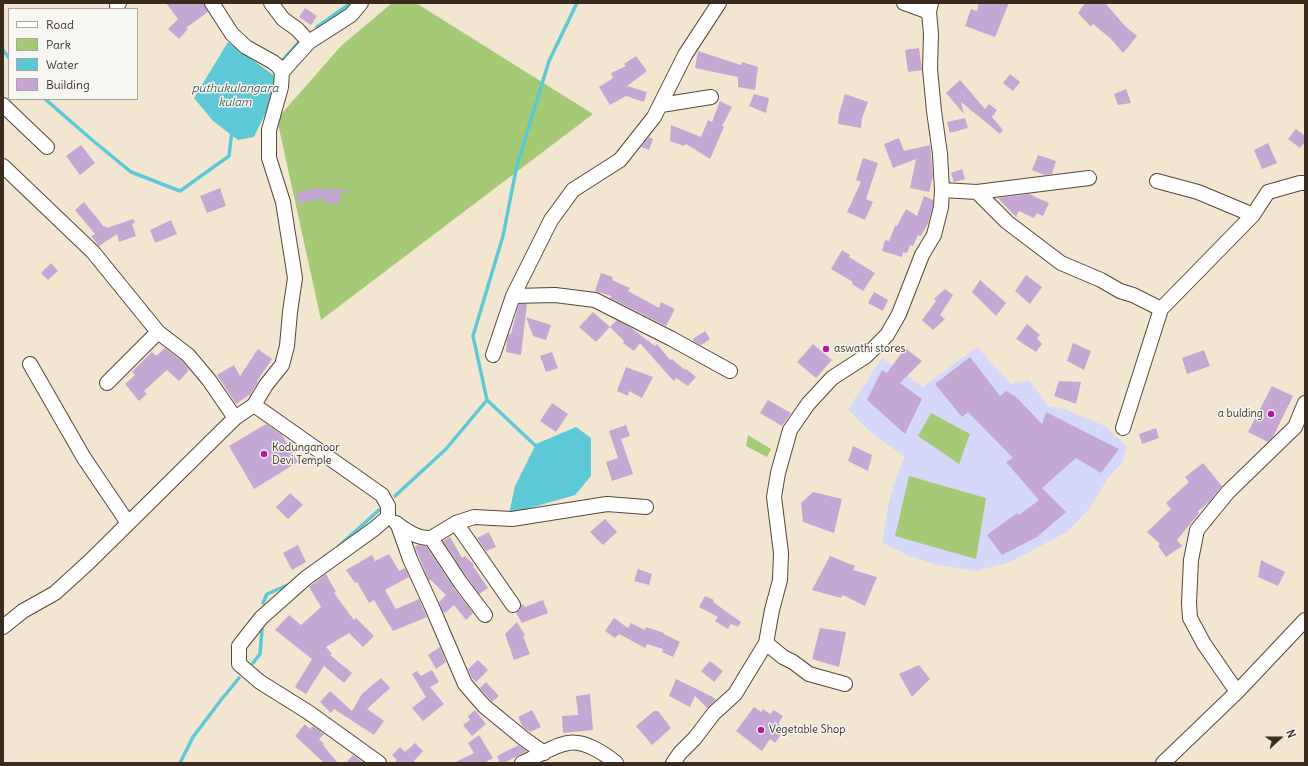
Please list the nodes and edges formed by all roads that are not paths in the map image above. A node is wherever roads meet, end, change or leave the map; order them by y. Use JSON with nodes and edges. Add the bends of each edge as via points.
{"nodes":[{"id":1,"x":212,"y":3,"type":"edge"},
{"id":2,"x":271,"y":3,"type":"edge"},
{"id":3,"x":361,"y":3,"type":"edge"},
{"id":4,"x":719,"y":3,"type":"edge"},
{"id":5,"x":904,"y":3,"type":"edge"},
{"id":6,"x":930,"y":7,"type":"edge"},
{"id":7,"x":309,"y":42,"type":"junction"},
{"id":8,"x":282,"y":72,"type":"junction"},
{"id":9,"x":711,"y":97,"type":"dead end"},
{"id":10,"x":3,"y":105,"type":"edge"},
{"id":11,"x":661,"y":105,"type":"junction"},
{"id":12,"x":47,"y":147,"type":"dead end"},
{"id":13,"x":3,"y":166,"type":"edge"},
{"id":14,"x":1089,"y":178,"type":"dead end"},
{"id":15,"x":1157,"y":181,"type":"dead end"},
{"id":16,"x":1305,"y":183,"type":"edge"},
{"id":17,"x":942,"y":190,"type":"junction"},
{"id":18,"x":977,"y":192,"type":"junction"},
{"id":19,"x":1253,"y":215,"type":"junction"},
{"id":20,"x":513,"y":296,"type":"junction"},
{"id":21,"x":1161,"y":309,"type":"junction"},
{"id":22,"x":158,"y":332,"type":"junction"},
{"id":23,"x":493,"y":355,"type":"dead end"},
{"id":24,"x":30,"y":364,"type":"dead end"},
{"id":25,"x":730,"y":370,"type":"dead end"},
{"id":26,"x":107,"y":382,"type":"dead end"},
{"id":27,"x":1305,"y":403,"type":"edge"},
{"id":28,"x":254,"y":405,"type":"junction"},
{"id":29,"x":235,"y":418,"type":"junction"},
{"id":30,"x":1123,"y":428,"type":"dead end"},
{"id":31,"x":646,"y":507,"type":"dead end"},
{"id":32,"x":393,"y":521,"type":"junction"},
{"id":33,"x":128,"y":523,"type":"junction"},
{"id":34,"x":456,"y":524,"type":"junction"},
{"id":35,"x":431,"y":538,"type":"junction"},
{"id":36,"x":513,"y":605,"type":"dead end"},
{"id":37,"x":485,"y":615,"type":"dead end"},
{"id":38,"x":1305,"y":620,"type":"edge"},
{"id":39,"x":3,"y":627,"type":"edge"},
{"id":40,"x":766,"y":643,"type":"junction"},
{"id":41,"x":845,"y":684,"type":"dead end"},
{"id":42,"x":1237,"y":692,"type":"junction"},
{"id":43,"x":544,"y":753,"type":"junction"},
{"id":44,"x":379,"y":763,"type":"edge"},
{"id":45,"x":522,"y":763,"type":"edge"},
{"id":46,"x":616,"y":763,"type":"edge"},
{"id":47,"x":673,"y":763,"type":"edge"},
{"id":48,"x":1163,"y":763,"type":"edge"}],
"edges":[{"from":1,"to":8,"type":"street","via":[[232,34],[246,47],[273,62]]},
{"from":2,"to":7,"type":"street","via":[[283,19]]},
{"from":3,"to":7,"type":"street","via":[[351,15]]},
{"from":4,"to":11,"type":"street","via":[[685,56]]},
{"from":5,"to":6,"type":"street"},
{"from":6,"to":17,"type":"street","via":[[930,69]]},
{"from":7,"to":8,"type":"street"},
{"from":8,"to":28,"type":"street","via":[[282,87],[269,130],[269,158],[284,202],[295,278],[287,346],[282,365]]},
{"from":9,"to":11,"type":"street"},
{"from":10,"to":12,"type":"street"},
{"from":11,"to":20,"type":"street","via":[[620,160],[573,190],[551,220]]},
{"from":13,"to":22,"type":"street","via":[[93,252]]},
{"from":14,"to":18,"type":"street"},
{"from":15,"to":19,"type":"street","via":[[1198,192]]},
{"from":16,"to":19,"type":"street","via":[[1268,192]]},
{"from":17,"to":18,"type":"street"},
{"from":17,"to":40,"type":"street","via":[[934,235],[922,255],[899,314],[887,335],[866,356],[832,378],[808,404],[790,430],[774,497],[781,553],[780,580]]},
{"from":18,"to":21,"type":"street","via":[[1007,222],[1061,263]]},
{"from":19,"to":21,"type":"street"},
{"from":20,"to":23,"type":"street"},
{"from":20,"to":25,"type":"street","via":[[555,295],[595,300]]},
{"from":21,"to":30,"type":"street"},
{"from":22,"to":26,"type":"street"},
{"from":22,"to":29,"type":"street","via":[[188,355]]},
{"from":24,"to":33,"type":"street","via":[[84,458]]},
{"from":27,"to":42,"type":"street","via":[[1295,426],[1228,492],[1197,530],[1191,560],[1190,618],[1204,644]]},
{"from":28,"to":29,"type":"street"},
{"from":28,"to":32,"type":"street","via":[[382,495]]},
{"from":29,"to":33,"type":"street"},
{"from":31,"to":34,"type":"street","via":[[607,504],[512,519],[474,517]]},
{"from":32,"to":35,"type":"street","via":[[415,535]]},
{"from":32,"to":43,"type":"street","via":[[465,684],[484,706]]},
{"from":32,"to":44,"type":"street","via":[[374,530],[306,578],[261,618],[239,646],[239,664],[260,682],[308,712]]},
{"from":33,"to":39,"type":"street","via":[[55,594],[23,611]]},
{"from":34,"to":35,"type":"street"},
{"from":34,"to":36,"type":"street"},
{"from":35,"to":37,"type":"street"},
{"from":38,"to":42,"type":"street"},
{"from":40,"to":41,"type":"street","via":[[809,674]]},
{"from":40,"to":47,"type":"street","via":[[735,694],[714,713]]},
{"from":42,"to":48,"type":"street"},
{"from":43,"to":45,"type":"street"},
{"from":43,"to":46,"type":"street","via":[[569,743],[586,745]]}]}
